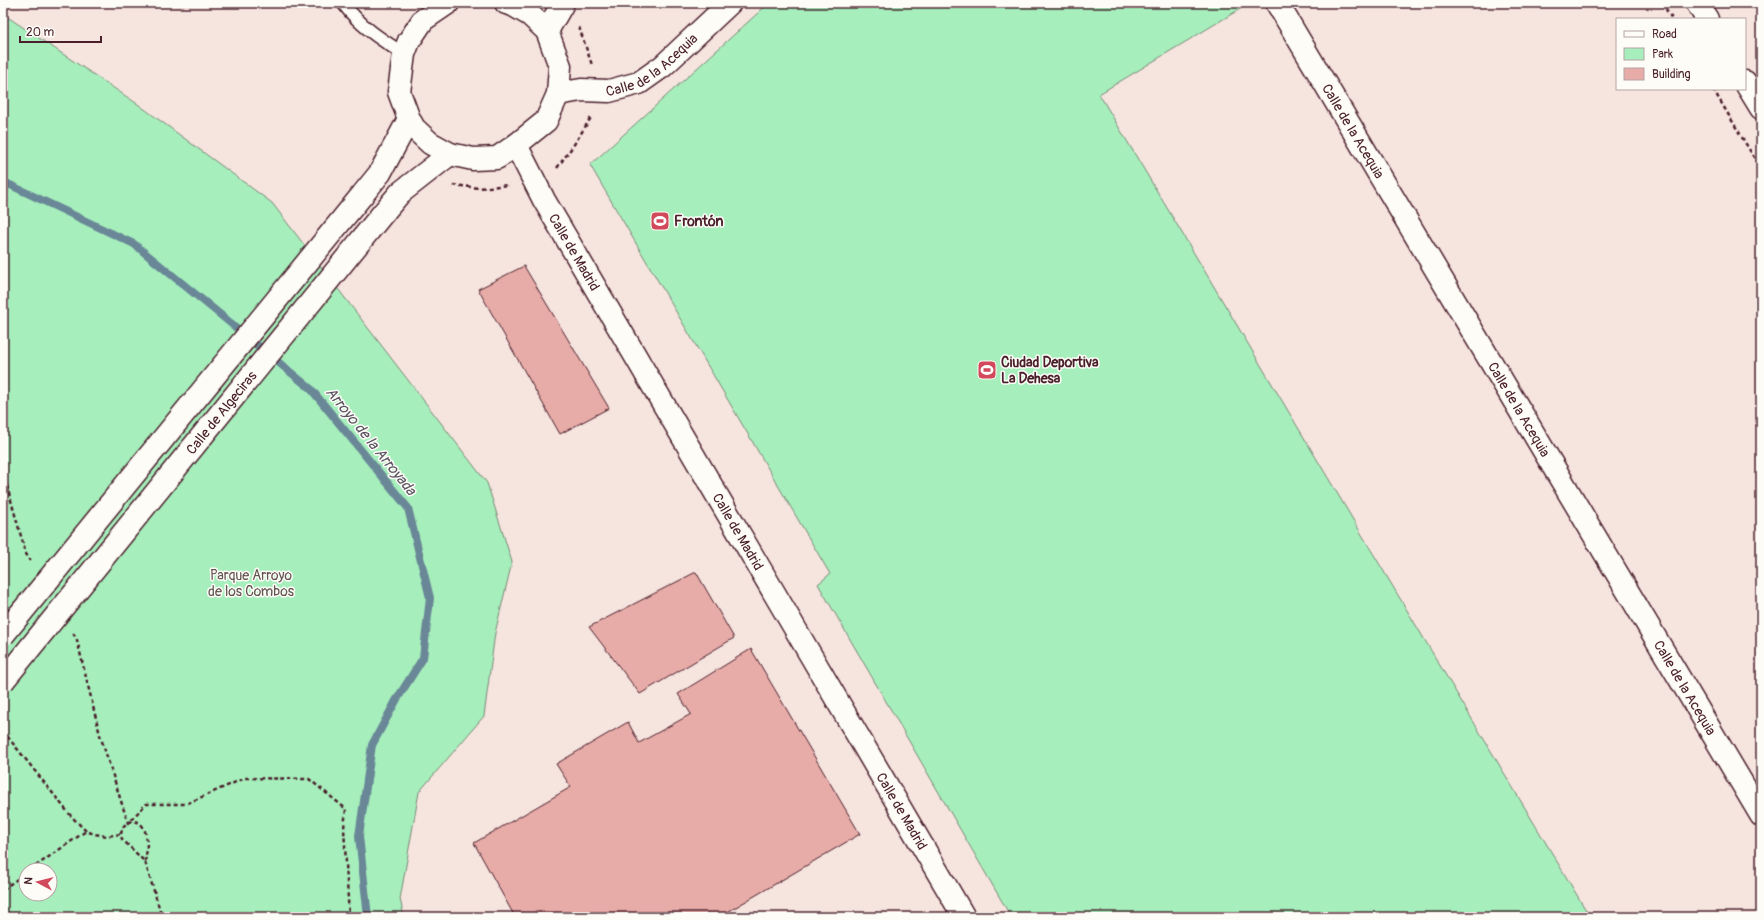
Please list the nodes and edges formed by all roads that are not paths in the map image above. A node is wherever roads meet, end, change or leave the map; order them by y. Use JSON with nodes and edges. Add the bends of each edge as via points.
{"nodes":[{"id":1,"x":343,"y":3,"type":"edge"},
{"id":2,"x":448,"y":3,"type":"edge"},
{"id":3,"x":506,"y":3,"type":"edge"},
{"id":4,"x":563,"y":3,"type":"edge"},
{"id":5,"x":730,"y":3,"type":"edge"},
{"id":6,"x":1277,"y":3,"type":"edge"},
{"id":7,"x":1697,"y":3,"type":"edge"},
{"id":8,"x":419,"y":12,"type":"edge"},
{"id":9,"x":1706,"y":18,"type":"edge"},
{"id":10,"x":547,"y":31,"type":"junction"},
{"id":11,"x":404,"y":54,"type":"junction"},
{"id":12,"x":1746,"y":84,"type":"edge"},
{"id":13,"x":558,"y":94,"type":"junction"},
{"id":14,"x":1761,"y":108,"type":"edge"},
{"id":15,"x":409,"y":118,"type":"junction"},
{"id":16,"x":516,"y":145,"type":"junction"},
{"id":17,"x":450,"y":154,"type":"junction"},
{"id":18,"x":3,"y":635,"type":"edge"},
{"id":19,"x":3,"y":681,"type":"edge"},
{"id":20,"x":1761,"y":815,"type":"edge"},
{"id":21,"x":964,"y":917,"type":"edge"}],
"edges":[{"from":1,"to":11,"type":"lane","via":[[352,16],[373,35]]},
{"from":2,"to":8,"type":"street"},
{"from":3,"to":10,"type":"street","via":[[530,15]]},
{"from":4,"to":10,"type":"street"},
{"from":5,"to":13,"type":"street","name":"Calle de la Acequia","via":[[663,66],[639,83],[609,91],[581,90]]},
{"from":6,"to":20,"type":"street","name":"Calle de la Acequia"},
{"from":7,"to":9,"type":"street"},
{"from":8,"to":11,"type":"street"},
{"from":10,"to":13,"type":"street","via":[[560,66]]},
{"from":11,"to":15,"type":"street","via":[[399,92]]},
{"from":12,"to":14,"type":"street"},
{"from":13,"to":16,"type":"street","via":[[546,121]]},
{"from":15,"to":17,"type":"street","via":[[414,128],[430,143]]},
{"from":15,"to":18,"type":"street","name":"Calle de Algeciras","bridge":true,"via":[[380,173]]},
{"from":16,"to":17,"type":"street","via":[[497,158],[473,159]]},
{"from":16,"to":21,"type":"street","name":"Calle de Madrid","via":[[544,200]]},
{"from":17,"to":19,"type":"street","name":"Calle de Algeciras","bridge":true,"via":[[400,193]]}]}
